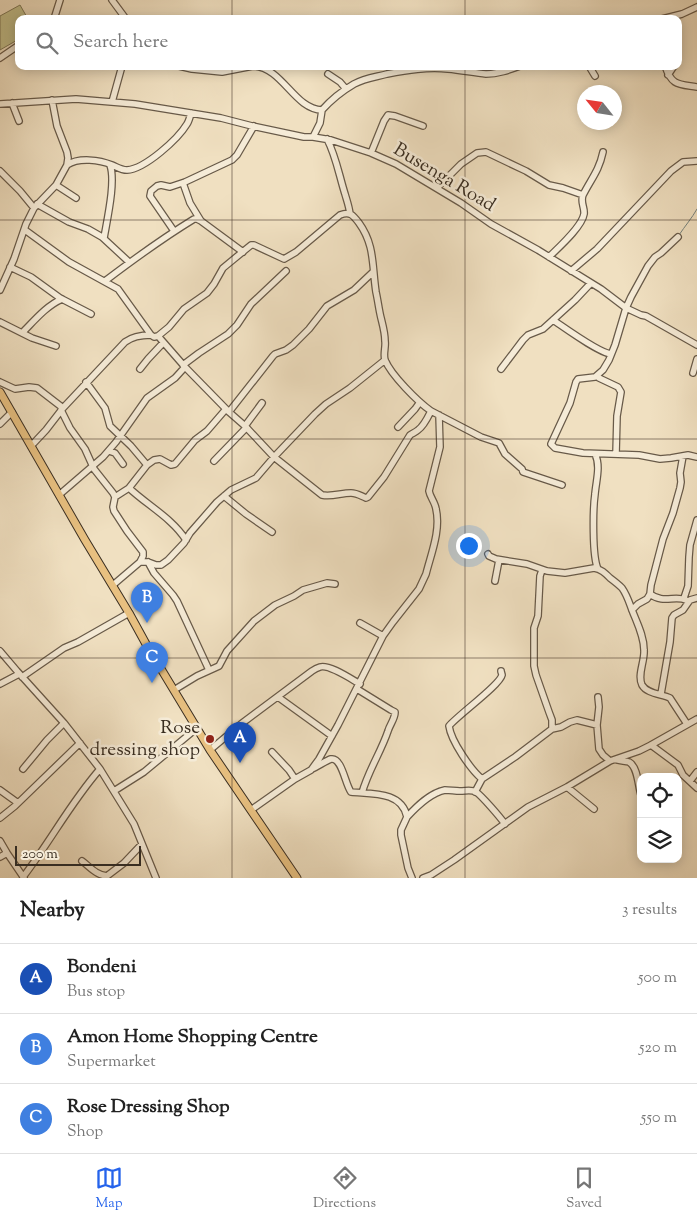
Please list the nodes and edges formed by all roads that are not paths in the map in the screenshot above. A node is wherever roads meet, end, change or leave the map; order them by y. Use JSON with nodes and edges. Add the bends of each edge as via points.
{"nodes":[{"id":1,"x":112,"y":0,"type":"edge"},
{"id":2,"x":61,"y":1,"type":"edge"},
{"id":3,"x":697,"y":7,"type":"edge"},
{"id":4,"x":56,"y":15,"type":"edge"},
{"id":5,"x":123,"y":15,"type":"edge"},
{"id":6,"x":678,"y":15,"type":"edge"},
{"id":7,"x":15,"y":48,"type":"edge"},
{"id":8,"x":0,"y":58,"type":"edge"},
{"id":9,"x":121,"y":70,"type":"edge"},
{"id":10,"x":202,"y":70,"type":"edge"},
{"id":11,"x":233,"y":70,"type":"edge"},
{"id":12,"x":266,"y":70,"type":"edge"},
{"id":13,"x":406,"y":70,"type":"edge"},
{"id":14,"x":455,"y":70,"type":"edge"},
{"id":15,"x":509,"y":70,"type":"edge"},
{"id":16,"x":591,"y":70,"type":"edge"},
{"id":17,"x":666,"y":70,"type":"edge"},
{"id":18,"x":671,"y":70,"type":"edge"},
{"id":19,"x":328,"y":74,"type":"dead end"},
{"id":20,"x":668,"y":75,"type":"junction"},
{"id":21,"x":595,"y":76,"type":"dead end"},
{"id":22,"x":697,"y":86,"type":"edge"},
{"id":23,"x":346,"y":89,"type":"junction"},
{"id":24,"x":52,"y":100,"type":"junction"},
{"id":25,"x":112,"y":102,"type":"junction"},
{"id":26,"x":12,"y":103,"type":"junction"},
{"id":27,"x":0,"y":104,"type":"edge"},
{"id":28,"x":322,"y":110,"type":"junction"},
{"id":29,"x":191,"y":113,"type":"junction"},
{"id":30,"x":19,"y":121,"type":"dead end"},
{"id":31,"x":254,"y":126,"type":"junction"},
{"id":32,"x":424,"y":126,"type":"dead end"},
{"id":33,"x":312,"y":137,"type":"junction"},
{"id":34,"x":327,"y":139,"type":"junction"},
{"id":35,"x":603,"y":152,"type":"dead end"},
{"id":36,"x":371,"y":153,"type":"junction"},
{"id":37,"x":697,"y":161,"type":"edge"},
{"id":38,"x":68,"y":165,"type":"junction"},
{"id":39,"x":110,"y":165,"type":"junction"},
{"id":40,"x":0,"y":171,"type":"edge"},
{"id":41,"x":183,"y":183,"type":"junction"},
{"id":42,"x":56,"y":184,"type":"junction"},
{"id":43,"x":437,"y":188,"type":"junction"},
{"id":44,"x":583,"y":195,"type":"junction"},
{"id":45,"x":76,"y":198,"type":"dead end"},
{"id":46,"x":36,"y":206,"type":"junction"},
{"id":47,"x":350,"y":214,"type":"junction"},
{"id":48,"x":200,"y":221,"type":"junction"},
{"id":49,"x":25,"y":230,"type":"junction"},
{"id":50,"x":174,"y":231,"type":"junction"},
{"id":51,"x":678,"y":237,"type":"dead end"},
{"id":52,"x":104,"y":238,"type":"junction"},
{"id":53,"x":243,"y":252,"type":"junction"},
{"id":54,"x":549,"y":257,"type":"junction"},
{"id":55,"x":129,"y":262,"type":"junction"},
{"id":56,"x":10,"y":267,"type":"junction"},
{"id":57,"x":286,"y":271,"type":"dead end"},
{"id":58,"x":571,"y":271,"type":"junction"},
{"id":59,"x":373,"y":272,"type":"junction"},
{"id":60,"x":105,"y":281,"type":"junction"},
{"id":61,"x":591,"y":283,"type":"junction"},
{"id":62,"x":0,"y":290,"type":"edge"},
{"id":63,"x":62,"y":299,"type":"junction"},
{"id":64,"x":626,"y":308,"type":"junction"},
{"id":65,"x":91,"y":314,"type":"dead end"},
{"id":66,"x":553,"y":320,"type":"junction"},
{"id":67,"x":0,"y":322,"type":"edge"},
{"id":68,"x":22,"y":333,"type":"junction"},
{"id":69,"x":151,"y":335,"type":"junction"},
{"id":70,"x":158,"y":336,"type":"junction"},
{"id":71,"x":163,"y":343,"type":"junction"},
{"id":72,"x":697,"y":345,"type":"edge"},
{"id":73,"x":56,"y":346,"type":"dead end"},
{"id":74,"x":611,"y":354,"type":"junction"},
{"id":75,"x":697,"y":359,"type":"edge"},
{"id":76,"x":385,"y":360,"type":"junction"},
{"id":77,"x":184,"y":366,"type":"junction"},
{"id":78,"x":501,"y":368,"type":"dead end"},
{"id":79,"x":140,"y":369,"type":"dead end"},
{"id":80,"x":693,"y":373,"type":"dead end"},
{"id":81,"x":597,"y":376,"type":"junction"},
{"id":82,"x":0,"y":382,"type":"edge"},
{"id":83,"x":86,"y":382,"type":"junction"},
{"id":84,"x":0,"y":392,"type":"edge"},
{"id":85,"x":420,"y":402,"type":"junction"},
{"id":86,"x":262,"y":403,"type":"dead end"},
{"id":87,"x":62,"y":409,"type":"junction"},
{"id":88,"x":228,"y":411,"type":"junction"},
{"id":89,"x":431,"y":411,"type":"junction"},
{"id":90,"x":12,"y":412,"type":"junction"},
{"id":91,"x":439,"y":415,"type":"junction"},
{"id":92,"x":0,"y":424,"type":"edge"},
{"id":93,"x":246,"y":427,"type":"junction"},
{"id":94,"x":398,"y":427,"type":"dead end"},
{"id":95,"x":120,"y":436,"type":"junction"},
{"id":96,"x":31,"y":446,"type":"junction"},
{"id":97,"x":109,"y":451,"type":"junction"},
{"id":98,"x":595,"y":454,"type":"junction"},
{"id":99,"x":616,"y":454,"type":"junction"},
{"id":100,"x":683,"y":456,"type":"junction"},
{"id":101,"x":274,"y":457,"type":"junction"},
{"id":102,"x":697,"y":457,"type":"edge"},
{"id":103,"x":214,"y":462,"type":"dead end"},
{"id":104,"x":123,"y":464,"type":"dead end"},
{"id":105,"x":147,"y":465,"type":"junction"},
{"id":106,"x":93,"y":466,"type":"junction"},
{"id":107,"x":562,"y":484,"type":"dead end"},
{"id":108,"x":129,"y":488,"type":"junction"},
{"id":109,"x":59,"y":495,"type":"junction"},
{"id":110,"x":224,"y":496,"type":"junction"},
{"id":111,"x":114,"y":497,"type":"junction"},
{"id":112,"x":697,"y":520,"type":"edge"},
{"id":113,"x":272,"y":532,"type":"dead end"},
{"id":114,"x":186,"y":540,"type":"junction"},
{"id":115,"x":488,"y":554,"type":"dead end"},
{"id":116,"x":499,"y":560,"type":"junction"},
{"id":117,"x":140,"y":562,"type":"junction"},
{"id":118,"x":148,"y":562,"type":"junction"},
{"id":119,"x":598,"y":569,"type":"junction"},
{"id":120,"x":542,"y":570,"type":"junction"},
{"id":121,"x":495,"y":581,"type":"dead end"},
{"id":122,"x":335,"y":584,"type":"dead end"},
{"id":123,"x":113,"y":585,"type":"junction"},
{"id":124,"x":650,"y":594,"type":"junction"},
{"id":125,"x":697,"y":598,"type":"edge"},
{"id":126,"x":686,"y":601,"type":"junction"},
{"id":127,"x":632,"y":610,"type":"junction"},
{"id":128,"x":130,"y":613,"type":"junction"},
{"id":129,"x":360,"y":623,"type":"dead end"},
{"id":130,"x":384,"y":636,"type":"junction"},
{"id":131,"x":0,"y":651,"type":"edge"},
{"id":132,"x":209,"y":670,"type":"junction"},
{"id":133,"x":501,"y":671,"type":"dead end"},
{"id":134,"x":20,"y":676,"type":"junction"},
{"id":135,"x":0,"y":684,"type":"edge"},
{"id":136,"x":359,"y":687,"type":"junction"},
{"id":137,"x":174,"y":690,"type":"junction"},
{"id":138,"x":661,"y":694,"type":"junction"},
{"id":139,"x":278,"y":696,"type":"junction"},
{"id":140,"x":598,"y":697,"type":"dead end"},
{"id":141,"x":697,"y":719,"type":"edge"},
{"id":142,"x":64,"y":723,"type":"junction"},
{"id":143,"x":686,"y":724,"type":"junction"},
{"id":144,"x":597,"y":725,"type":"junction"},
{"id":145,"x":196,"y":728,"type":"junction"},
{"id":146,"x":552,"y":729,"type":"junction"},
{"id":147,"x":332,"y":736,"type":"junction"},
{"id":148,"x":80,"y":743,"type":"junction"},
{"id":149,"x":651,"y":745,"type":"junction"},
{"id":150,"x":210,"y":750,"type":"junction"},
{"id":151,"x":272,"y":752,"type":"dead end"},
{"id":152,"x":612,"y":761,"type":"junction"},
{"id":153,"x":23,"y":769,"type":"dead end"},
{"id":154,"x":100,"y":769,"type":"junction"},
{"id":155,"x":310,"y":770,"type":"junction"},
{"id":156,"x":697,"y":772,"type":"edge"},
{"id":157,"x":295,"y":778,"type":"junction"},
{"id":158,"x":637,"y":778,"type":"edge"},
{"id":159,"x":482,"y":779,"type":"junction"},
{"id":160,"x":690,"y":780,"type":"junction"},
{"id":161,"x":567,"y":787,"type":"junction"},
{"id":162,"x":697,"y":788,"type":"edge"},
{"id":163,"x":0,"y":790,"type":"edge"},
{"id":164,"x":114,"y":791,"type":"junction"},
{"id":165,"x":475,"y":792,"type":"junction"},
{"id":166,"x":362,"y":793,"type":"junction"},
{"id":167,"x":18,"y":803,"type":"junction"},
{"id":168,"x":594,"y":809,"type":"dead end"},
{"id":169,"x":250,"y":810,"type":"junction"},
{"id":170,"x":407,"y":817,"type":"junction"},
{"id":171,"x":0,"y":818,"type":"edge"},
{"id":172,"x":505,"y":824,"type":"junction"},
{"id":173,"x":0,"y":840,"type":"edge"},
{"id":174,"x":142,"y":844,"type":"junction"},
{"id":175,"x":7,"y":853,"type":"junction"},
{"id":176,"x":0,"y":857,"type":"edge"},
{"id":177,"x":82,"y":860,"type":"dead end"},
{"id":178,"x":23,"y":877,"type":"edge"},
{"id":179,"x":156,"y":878,"type":"edge"},
{"id":180,"x":297,"y":878,"type":"edge"},
{"id":181,"x":412,"y":878,"type":"edge"},
{"id":182,"x":423,"y":878,"type":"edge"}],
"edges":[{"from":1,"to":5,"type":"street"},
{"from":2,"to":4,"type":"street"},
{"from":3,"to":6,"type":"street"},
{"from":7,"to":8,"type":"street"},
{"from":9,"to":25,"type":"street"},
{"from":10,"to":11,"type":"street"},
{"from":12,"to":28,"type":"street","via":[[302,102]]},
{"from":13,"to":23,"type":"street","via":[[362,80]]},
{"from":14,"to":15,"type":"street","via":[[487,74]]},
{"from":16,"to":21,"type":"street"},
{"from":17,"to":20,"type":"street"},
{"from":18,"to":20,"type":"street"},
{"from":19,"to":23,"type":"street"},
{"from":20,"to":22,"type":"street","via":[[679,84]]},
{"from":23,"to":28,"type":"street"},
{"from":24,"to":25,"type":"street","name":"Busenga Road"},
{"from":24,"to":26,"type":"street","name":"Busenga Road"},
{"from":24,"to":38,"type":"street"},
{"from":25,"to":29,"type":"street","name":"Busenga Road"},
{"from":26,"to":27,"type":"street","name":"Busenga Road"},
{"from":26,"to":30,"type":"street"},
{"from":28,"to":33,"type":"street","via":[[320,123]]},
{"from":29,"to":31,"type":"street","name":"Busenga Road"},
{"from":29,"to":39,"type":"street","via":[[187,125],[176,138],[144,163],[127,170]]},
{"from":31,"to":33,"type":"street","name":"Busenga Road"},
{"from":31,"to":41,"type":"street","via":[[232,160]]},
{"from":32,"to":36,"type":"street","via":[[388,115]]},
{"from":33,"to":34,"type":"street","name":"Busenga Road"},
{"from":34,"to":36,"type":"street","name":"Busenga Road"},
{"from":34,"to":47,"type":"street"},
{"from":35,"to":44,"type":"street","via":[[598,169]]},
{"from":36,"to":43,"type":"street","name":"Busenga Road"},
{"from":37,"to":58,"type":"street","via":[[682,162],[670,171],[597,249]]},
{"from":38,"to":39,"type":"street","via":[[80,160]]},
{"from":38,"to":42,"type":"street"},
{"from":39,"to":52,"type":"street","via":[[112,181]]},
{"from":40,"to":46,"type":"street"},
{"from":41,"to":48,"type":"street"},
{"from":41,"to":50,"type":"street","via":[[162,185],[150,193]]},
{"from":42,"to":45,"type":"street"},
{"from":42,"to":46,"type":"street"},
{"from":43,"to":44,"type":"street","via":[[461,164],[477,153],[486,152],[549,184]]},
{"from":43,"to":54,"type":"street","name":"Busenga Road"},
{"from":44,"to":54,"type":"street","via":[[583,217],[566,241]]},
{"from":46,"to":49,"type":"street"},
{"from":46,"to":52,"type":"street"},
{"from":47,"to":53,"type":"street","via":[[340,215],[284,259],[254,245]]},
{"from":47,"to":59,"type":"street","via":[[369,241]]},
{"from":48,"to":50,"type":"street","via":[[194,219]]},
{"from":48,"to":53,"type":"street"},
{"from":49,"to":56,"type":"street"},
{"from":49,"to":60,"type":"street","via":[[69,262]]},
{"from":50,"to":55,"type":"street"},
{"from":51,"to":64,"type":"street","via":[[650,262]]},
{"from":52,"to":55,"type":"street"},
{"from":53,"to":70,"type":"street","via":[[220,271],[207,293],[184,309]]},
{"from":54,"to":58,"type":"street","name":"Busenga Road"},
{"from":55,"to":60,"type":"street"},
{"from":56,"to":62,"type":"street"},
{"from":56,"to":63,"type":"street"},
{"from":57,"to":77,"type":"street","via":[[251,304],[234,329]]},
{"from":58,"to":61,"type":"street","name":"Busenga Road"},
{"from":59,"to":76,"type":"street","via":[[385,341]]},
{"from":59,"to":88,"type":"street","via":[[354,290],[327,306],[293,345],[272,356]]},
{"from":60,"to":69,"type":"street","via":[[121,291]]},
{"from":61,"to":64,"type":"street","name":"Busenga Road"},
{"from":61,"to":66,"type":"street"},
{"from":63,"to":65,"type":"street"},
{"from":63,"to":68,"type":"street"},
{"from":64,"to":72,"type":"street","name":"Busenga Road"},
{"from":64,"to":74,"type":"street"},
{"from":66,"to":74,"type":"street"},
{"from":66,"to":78,"type":"street","via":[[528,335]]},
{"from":67,"to":68,"type":"street"},
{"from":68,"to":73,"type":"street"},
{"from":69,"to":70,"type":"street"},
{"from":69,"to":83,"type":"street","via":[[137,336],[125,342]]},
{"from":70,"to":71,"type":"street"},
{"from":71,"to":77,"type":"street"},
{"from":71,"to":79,"type":"street"},
{"from":74,"to":81,"type":"street"},
{"from":75,"to":80,"type":"street"},
{"from":76,"to":85,"type":"street"},
{"from":76,"to":101,"type":"street","via":[[326,404]]},
{"from":77,"to":88,"type":"street"},
{"from":77,"to":95,"type":"street","via":[[175,378],[147,398]]},
{"from":81,"to":98,"type":"street","via":[[578,379],[551,444],[560,449]]},
{"from":81,"to":99,"type":"street","via":[[621,392]]},
{"from":82,"to":87,"type":"street","via":[[15,389],[38,388]]},
{"from":83,"to":87,"type":"street"},
{"from":83,"to":95,"type":"street","via":[[105,408],[109,425]]},
{"from":84,"to":90,"type":"main road"},
{"from":85,"to":89,"type":"street"},
{"from":85,"to":94,"type":"street"},
{"from":86,"to":93,"type":"street"},
{"from":87,"to":96,"type":"street"},
{"from":87,"to":106,"type":"street"},
{"from":88,"to":93,"type":"street"},
{"from":88,"to":105,"type":"street","via":[[195,440],[173,466],[157,459]]},
{"from":89,"to":91,"type":"street"},
{"from":89,"to":101,"type":"street","via":[[366,498],[350,493],[322,495]]},
{"from":90,"to":92,"type":"street"},
{"from":90,"to":96,"type":"main road"},
{"from":91,"to":107,"type":"street","via":[[481,438],[499,443],[523,472]]},
{"from":91,"to":130,"type":"street","via":[[440,447],[429,488],[436,510],[437,534],[423,581]]},
{"from":93,"to":101,"type":"street"},
{"from":93,"to":103,"type":"street"},
{"from":95,"to":97,"type":"street"},
{"from":95,"to":105,"type":"street"},
{"from":96,"to":109,"type":"main road"},
{"from":97,"to":104,"type":"street","via":[[115,453]]},
{"from":97,"to":106,"type":"street"},
{"from":98,"to":99,"type":"street"},
{"from":98,"to":119,"type":"street","via":[[598,463],[594,545]]},
{"from":99,"to":100,"type":"street","via":[[660,459]]},
{"from":100,"to":102,"type":"street"},
{"from":100,"to":124,"type":"street","via":[[680,488]]},
{"from":101,"to":110,"type":"street","via":[[256,478]]},
{"from":105,"to":108,"type":"street"},
{"from":106,"to":109,"type":"street"},
{"from":106,"to":111,"type":"street"},
{"from":108,"to":111,"type":"street"},
{"from":108,"to":114,"type":"street","via":[[161,513]]},
{"from":109,"to":123,"type":"main road"},
{"from":110,"to":113,"type":"street"},
{"from":110,"to":114,"type":"street"},
{"from":111,"to":117,"type":"street","via":[[114,511],[143,552]]},
{"from":112,"to":126,"type":"street","via":[[690,545]]},
{"from":114,"to":118,"type":"street","via":[[160,565]]},
{"from":115,"to":116,"type":"street"},
{"from":116,"to":120,"type":"street","via":[[528,564]]},
{"from":116,"to":121,"type":"street"},
{"from":117,"to":118,"type":"street"},
{"from":117,"to":123,"type":"street"},
{"from":118,"to":132,"type":"street","via":[[177,601]]},
{"from":119,"to":120,"type":"street","via":[[565,573]]},
{"from":119,"to":127,"type":"street","via":[[621,588]]},
{"from":120,"to":146,"type":"street","via":[[534,628],[534,666]]},
{"from":122,"to":132,"type":"street","via":[[303,590],[275,605],[254,621],[227,651],[219,666]]},
{"from":123,"to":128,"type":"main road"},
{"from":124,"to":126,"type":"street","via":[[666,600]]},
{"from":124,"to":127,"type":"street"},
{"from":125,"to":126,"type":"street"},
{"from":126,"to":138,"type":"street","via":[[683,610],[672,618]]},
{"from":127,"to":138,"type":"street","via":[[644,649],[641,683],[644,688]]},
{"from":128,"to":134,"type":"street"},
{"from":128,"to":137,"type":"main road"},
{"from":129,"to":130,"type":"street"},
{"from":130,"to":136,"type":"street"},
{"from":131,"to":134,"type":"street"},
{"from":132,"to":137,"type":"street"},
{"from":133,"to":159,"type":"street","via":[[499,681],[449,726],[467,762]]},
{"from":134,"to":135,"type":"street"},
{"from":134,"to":142,"type":"street"},
{"from":136,"to":139,"type":"street","via":[[336,671],[320,666]]},
{"from":136,"to":147,"type":"street"},
{"from":136,"to":166,"type":"street","via":[[395,712]]},
{"from":137,"to":145,"type":"main road"},
{"from":138,"to":143,"type":"street","via":[[670,698]]},
{"from":139,"to":147,"type":"street"},
{"from":139,"to":150,"type":"street"},
{"from":140,"to":144,"type":"street"},
{"from":141,"to":143,"type":"street"},
{"from":142,"to":148,"type":"street"},
{"from":142,"to":153,"type":"street"},
{"from":143,"to":149,"type":"street"},
{"from":144,"to":146,"type":"street","via":[[577,720]]},
{"from":144,"to":152,"type":"street","via":[[599,749]]},
{"from":145,"to":150,"type":"main road"},
{"from":145,"to":164,"type":"street","via":[[144,772]]},
{"from":146,"to":159,"type":"street"},
{"from":147,"to":155,"type":"street"},
{"from":148,"to":154,"type":"street"},
{"from":148,"to":167,"type":"street"},
{"from":149,"to":152,"type":"street"},
{"from":149,"to":160,"type":"street","via":[[678,765]]},
{"from":150,"to":169,"type":"main road"},
{"from":151,"to":157,"type":"street"},
{"from":152,"to":158,"type":"street","via":[[630,762]]},
{"from":152,"to":161,"type":"street"},
{"from":154,"to":164,"type":"street"},
{"from":154,"to":178,"type":"street"},
{"from":155,"to":157,"type":"street"},
{"from":155,"to":166,"type":"street","via":[[334,759],[340,765],[349,790]]},
{"from":156,"to":160,"type":"street"},
{"from":157,"to":169,"type":"street"},
{"from":159,"to":165,"type":"street"},
{"from":160,"to":162,"type":"street"},
{"from":161,"to":168,"type":"street"},
{"from":161,"to":172,"type":"street","via":[[528,807]]},
{"from":163,"to":167,"type":"street"},
{"from":164,"to":174,"type":"street"},
{"from":165,"to":170,"type":"street","via":[[439,792]]},
{"from":165,"to":172,"type":"street"},
{"from":166,"to":170,"type":"street","via":[[398,801]]},
{"from":167,"to":171,"type":"street"},
{"from":169,"to":180,"type":"main road"},
{"from":170,"to":181,"type":"street","via":[[401,835]]},
{"from":172,"to":182,"type":"street"},
{"from":173,"to":175,"type":"street"},
{"from":174,"to":177,"type":"street","via":[[107,876],[96,873]]},
{"from":174,"to":179,"type":"street"},
{"from":175,"to":176,"type":"street"},
{"from":175,"to":178,"type":"street"}]}
